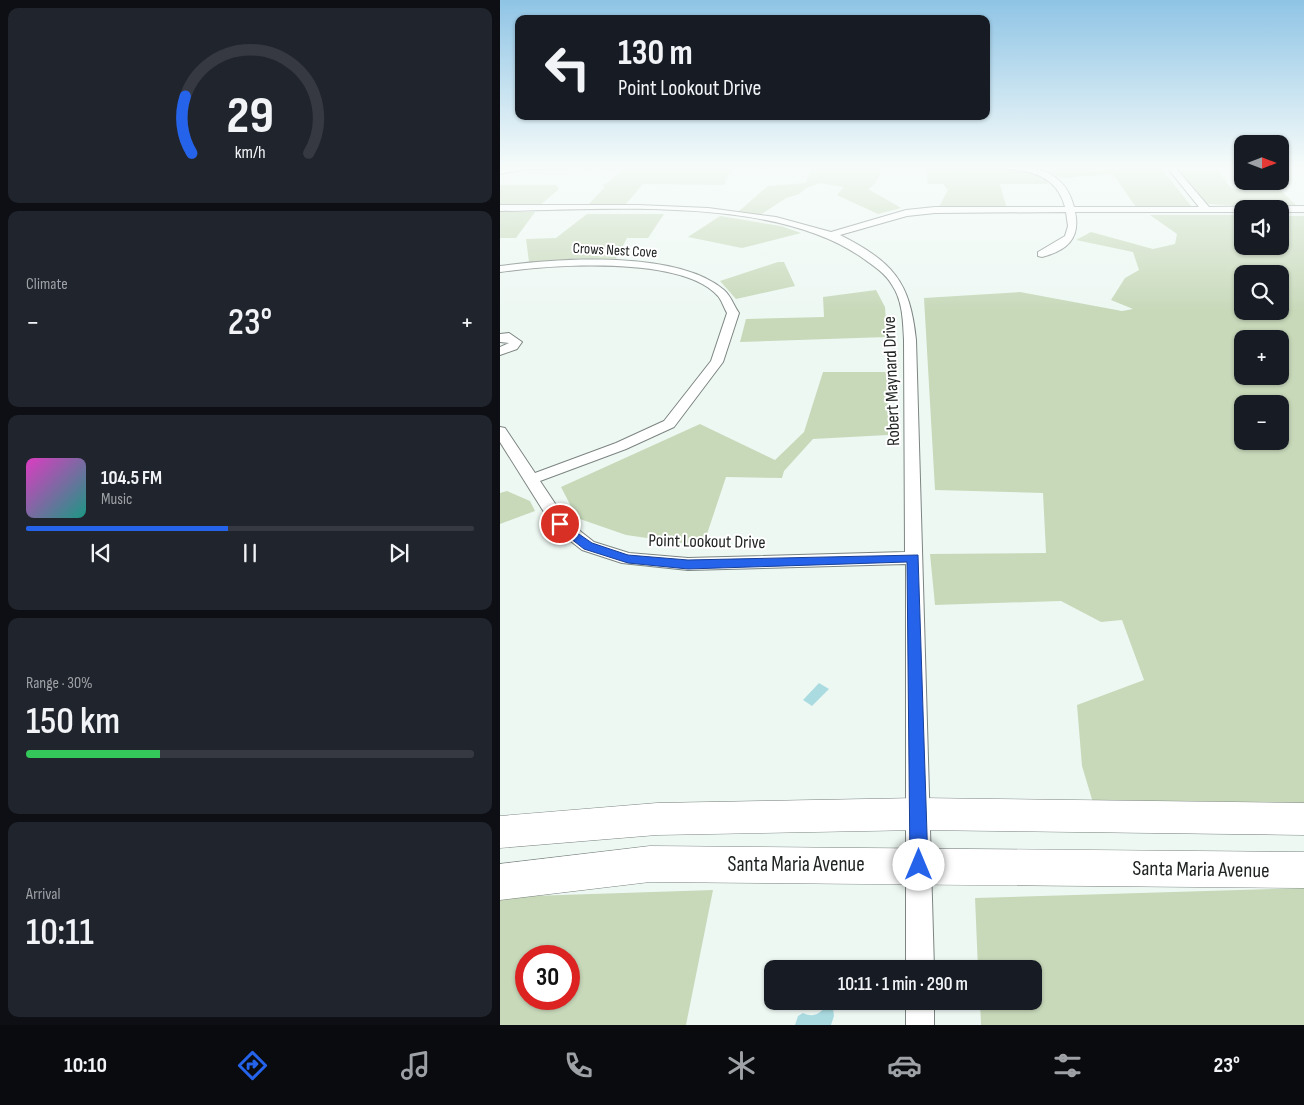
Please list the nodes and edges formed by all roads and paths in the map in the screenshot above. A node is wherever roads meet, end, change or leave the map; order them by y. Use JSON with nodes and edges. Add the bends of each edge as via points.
{"nodes":[{"id":1,"x":735,"y":214,"type":"edge"},
{"id":2,"x":903,"y":214,"type":"edge"},
{"id":3,"x":1071,"y":214,"type":"edge"},
{"id":4,"x":832,"y":235,"type":"junction"},
{"id":5,"x":1042,"y":254,"type":"dead end"},
{"id":6,"x":500,"y":269,"type":"edge"},
{"id":7,"x":500,"y":338,"type":"edge"},
{"id":8,"x":500,"y":351,"type":"edge"},
{"id":9,"x":500,"y":431,"type":"edge"},
{"id":10,"x":530,"y":480,"type":"junction"},
{"id":11,"x":914,"y":558,"type":"junction"},
{"id":12,"x":919,"y":814,"type":"junction"},
{"id":13,"x":1304,"y":818,"type":"edge"},
{"id":14,"x":500,"y":832,"type":"edge"},
{"id":15,"x":919,"y":865,"type":"junction"},
{"id":16,"x":1304,"y":870,"type":"edge"},
{"id":17,"x":500,"y":882,"type":"edge"},
{"id":18,"x":920,"y":960,"type":"edge"},
{"id":19,"x":920,"y":1010,"type":"edge"},
{"id":20,"x":920,"y":1025,"type":"edge"}],
"edges":[{"from":1,"to":4,"type":"street","name":"Robert Maynard Drive","via":[[794,224]]},
{"from":2,"to":4,"type":"street"},
{"from":3,"to":5,"type":"street","via":[[1074,229],[1068,240]]},
{"from":4,"to":11,"type":"street","name":"Robert Maynard Drive","via":[[894,279],[907,306]]},
{"from":6,"to":10,"type":"street","name":"Crows Nest Cove","via":[[564,264],[663,268],[694,276],[721,293],[733,313],[717,362],[669,424]]},
{"from":7,"to":8,"type":"street","via":[[513,338],[516,342]]},
{"from":9,"to":10,"type":"street","name":"Point Lookout Drive"},
{"from":10,"to":11,"type":"street","name":"Point Lookout Drive","via":[[560,524],[588,546],[628,559],[688,564]]},
{"from":11,"to":12,"type":"street","name":"Robert Maynard Drive"},
{"from":12,"to":13,"type":"street"},
{"from":12,"to":14,"type":"street","via":[[657,819]]},
{"from":12,"to":15,"type":"street","name":"Robert Maynard Drive"},
{"from":15,"to":16,"type":"street","name":"Santa Maria Avenue"},
{"from":15,"to":17,"type":"street","name":"Santa Maria Avenue","via":[[650,864]]},
{"from":15,"to":18,"type":"street"},
{"from":19,"to":20,"type":"street"}]}
